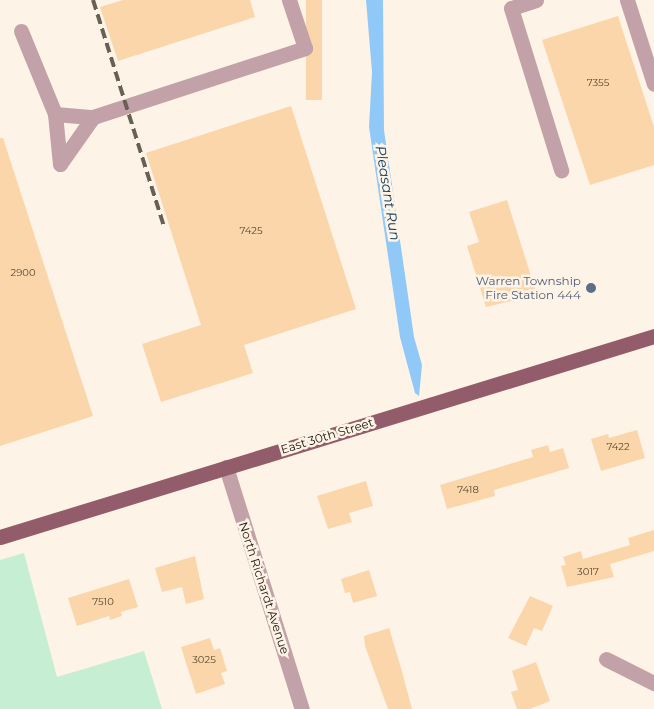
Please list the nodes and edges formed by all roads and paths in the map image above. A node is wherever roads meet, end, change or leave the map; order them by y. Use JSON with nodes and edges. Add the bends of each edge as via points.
{"nodes":[{"id":1,"x":289,"y":0,"type":"edge"},
{"id":2,"x":536,"y":0,"type":"edge"},
{"id":3,"x":627,"y":0,"type":"edge"},
{"id":4,"x":21,"y":31,"type":"dead end"},
{"id":5,"x":654,"y":84,"type":"edge"},
{"id":6,"x":55,"y":114,"type":"junction"},
{"id":7,"x":93,"y":117,"type":"junction"},
{"id":8,"x":561,"y":170,"type":"dead end"},
{"id":9,"x":654,"y":336,"type":"edge"},
{"id":10,"x":226,"y":467,"type":"junction"},
{"id":11,"x":0,"y":537,"type":"edge"},
{"id":12,"x":606,"y":659,"type":"dead end"},
{"id":13,"x":654,"y":683,"type":"edge"},
{"id":14,"x":302,"y":709,"type":"edge"}],
"edges":[{"from":1,"to":7,"type":"street","via":[[305,48]]},
{"from":2,"to":8,"type":"street","via":[[512,8]]},
{"from":3,"to":5,"type":"street"},
{"from":4,"to":6,"type":"street"},
{"from":6,"to":7,"type":"street"},
{"from":6,"to":7,"type":"street","via":[[60,164]]},
{"from":9,"to":10,"type":"main road","name":"East 30th Street"},
{"from":10,"to":11,"type":"main road","name":"East 30th Street"},
{"from":10,"to":14,"type":"street","name":"North Richardt Avenue"},
{"from":12,"to":13,"type":"street"}]}
